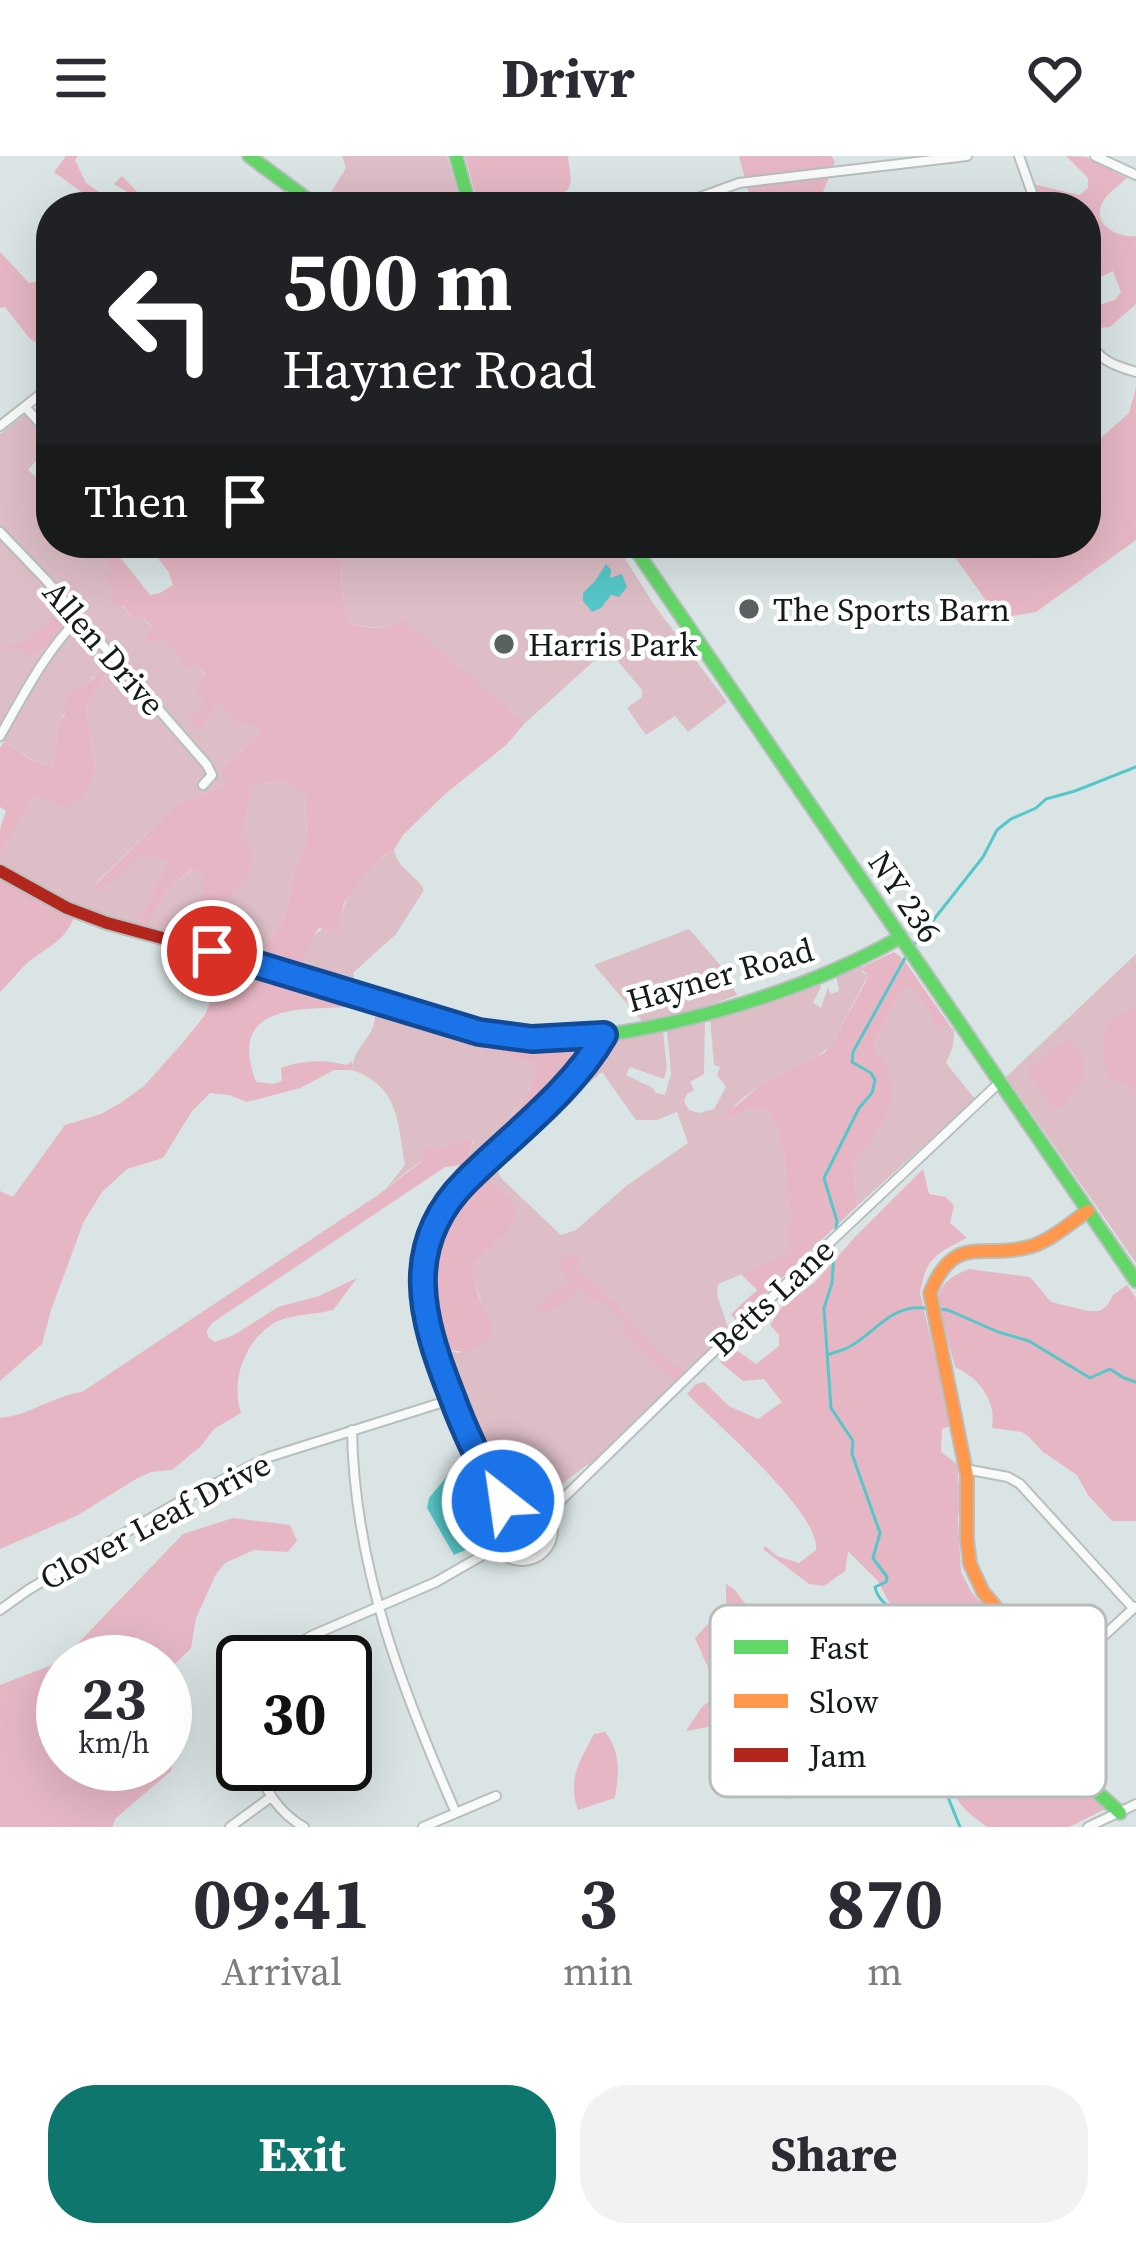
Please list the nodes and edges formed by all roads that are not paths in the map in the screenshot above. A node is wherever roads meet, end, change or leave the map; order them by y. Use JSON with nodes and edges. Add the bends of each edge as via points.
{"nodes":[{"id":1,"x":249,"y":156,"type":"edge"},
{"id":2,"x":456,"y":156,"type":"edge"},
{"id":3,"x":967,"y":156,"type":"edge"},
{"id":4,"x":1019,"y":156,"type":"edge"},
{"id":5,"x":1094,"y":156,"type":"edge"},
{"id":6,"x":1136,"y":175,"type":"edge"},
{"id":7,"x":296,"y":190,"type":"junction"},
{"id":8,"x":293,"y":192,"type":"edge"},
{"id":9,"x":299,"y":192,"type":"edge"},
{"id":10,"x":466,"y":192,"type":"edge"},
{"id":11,"x":709,"y":192,"type":"edge"},
{"id":12,"x":1032,"y":192,"type":"edge"},
{"id":13,"x":1101,"y":359,"type":"edge"},
{"id":14,"x":1136,"y":372,"type":"edge"},
{"id":15,"x":36,"y":398,"type":"edge"},
{"id":16,"x":26,"y":406,"type":"junction"},
{"id":17,"x":36,"y":418,"type":"edge"},
{"id":18,"x":0,"y":426,"type":"edge"},
{"id":19,"x":0,"y":532,"type":"edge"},
{"id":20,"x":641,"y":558,"type":"edge"},
{"id":21,"x":79,"y":617,"type":"junction"},
{"id":22,"x":0,"y":736,"type":"edge"},
{"id":23,"x":203,"y":785,"type":"dead end"},
{"id":24,"x":0,"y":871,"type":"edge"},
{"id":25,"x":899,"y":938,"type":"junction"},
{"id":26,"x":604,"y":1035,"type":"junction"},
{"id":27,"x":999,"y":1083,"type":"junction"},
{"id":28,"x":1088,"y":1211,"type":"junction"},
{"id":29,"x":1136,"y":1281,"type":"edge"},
{"id":30,"x":453,"y":1400,"type":"junction"},
{"id":31,"x":352,"y":1429,"type":"junction"},
{"id":32,"x":965,"y":1469,"type":"junction"},
{"id":33,"x":505,"y":1504,"type":"junction"},
{"id":34,"x":548,"y":1513,"type":"junction"},
{"id":35,"x":497,"y":1547,"type":"junction"},
{"id":36,"x":992,"y":1605,"type":"edge"},
{"id":37,"x":1135,"y":1607,"type":"edge"},
{"id":38,"x":378,"y":1609,"type":"junction"},
{"id":39,"x":0,"y":1610,"type":"edge"},
{"id":40,"x":1106,"y":1634,"type":"edge"},
{"id":41,"x":313,"y":1635,"type":"edge"},
{"id":42,"x":269,"y":1791,"type":"edge"},
{"id":43,"x":496,"y":1796,"type":"dead end"},
{"id":44,"x":1104,"y":1797,"type":"edge"},
{"id":45,"x":272,"y":1798,"type":"junction"},
{"id":46,"x":1136,"y":1804,"type":"edge"},
{"id":47,"x":1120,"y":1813,"type":"junction"},
{"id":48,"x":455,"y":1814,"type":"junction"},
{"id":49,"x":230,"y":1827,"type":"edge"},
{"id":50,"x":304,"y":1827,"type":"edge"},
{"id":51,"x":424,"y":1827,"type":"edge"},
{"id":52,"x":1088,"y":1827,"type":"edge"}],
"edges":[{"from":1,"to":7,"type":"street"},
{"from":2,"to":10,"type":"street"},
{"from":3,"to":11,"type":"street"},
{"from":4,"to":12,"type":"street"},
{"from":5,"to":6,"type":"street"},
{"from":7,"to":8,"type":"street"},
{"from":7,"to":9,"type":"street"},
{"from":13,"to":14,"type":"street"},
{"from":15,"to":16,"type":"street"},
{"from":16,"to":17,"type":"street"},
{"from":16,"to":18,"type":"street"},
{"from":19,"to":21,"type":"street","name":"Allen Drive"},
{"from":20,"to":25,"type":"street","name":"NY 236","number":"NY 236"},
{"from":21,"to":22,"type":"street"},
{"from":21,"to":23,"type":"street","name":"Allen Drive","via":[[207,765],[212,775]]},
{"from":24,"to":26,"type":"street","name":"Hayner Road","via":[[107,922],[479,1032]]},
{"from":25,"to":26,"type":"street","name":"Hayner Road","via":[[829,973],[715,1011]]},
{"from":25,"to":27,"type":"street","name":"NY 236","number":"NY 236"},
{"from":26,"to":30,"type":"street","via":[[579,1073],[464,1183],[428,1242],[423,1309]]},
{"from":27,"to":28,"type":"street","name":"NY 236","number":"NY 236"},
{"from":27,"to":34,"type":"street","name":"Betts Lane"},
{"from":28,"to":29,"type":"street","name":"NY 236","number":"NY 236"},
{"from":28,"to":32,"type":"street","via":[[1028,1247],[958,1253],[934,1278],[932,1314]]},
{"from":30,"to":31,"type":"street","name":"Clover Leaf Drive"},
{"from":30,"to":33,"type":"street"},
{"from":31,"to":38,"type":"street","via":[[358,1517]]},
{"from":31,"to":39,"type":"street","name":"Clover Leaf Drive","via":[[188,1497]]},
{"from":32,"to":36,"type":"street","via":[[966,1556]]},
{"from":32,"to":37,"type":"street","via":[[1020,1484]]},
{"from":33,"to":34,"type":"street","via":[[532,1500]]},
{"from":33,"to":35,"type":"street","via":[[492,1526]]},
{"from":34,"to":35,"type":"street","name":"Betts Lane","via":[[554,1529],[542,1554],[516,1560]]},
{"from":35,"to":38,"type":"street"},
{"from":37,"to":40,"type":"street"},
{"from":38,"to":41,"type":"street"},
{"from":38,"to":48,"type":"street"},
{"from":42,"to":45,"type":"street"},
{"from":43,"to":48,"type":"street"},
{"from":44,"to":47,"type":"street"},
{"from":45,"to":49,"type":"street"},
{"from":45,"to":50,"type":"street"},
{"from":46,"to":47,"type":"street"},
{"from":47,"to":52,"type":"street"},
{"from":48,"to":51,"type":"street"}]}
